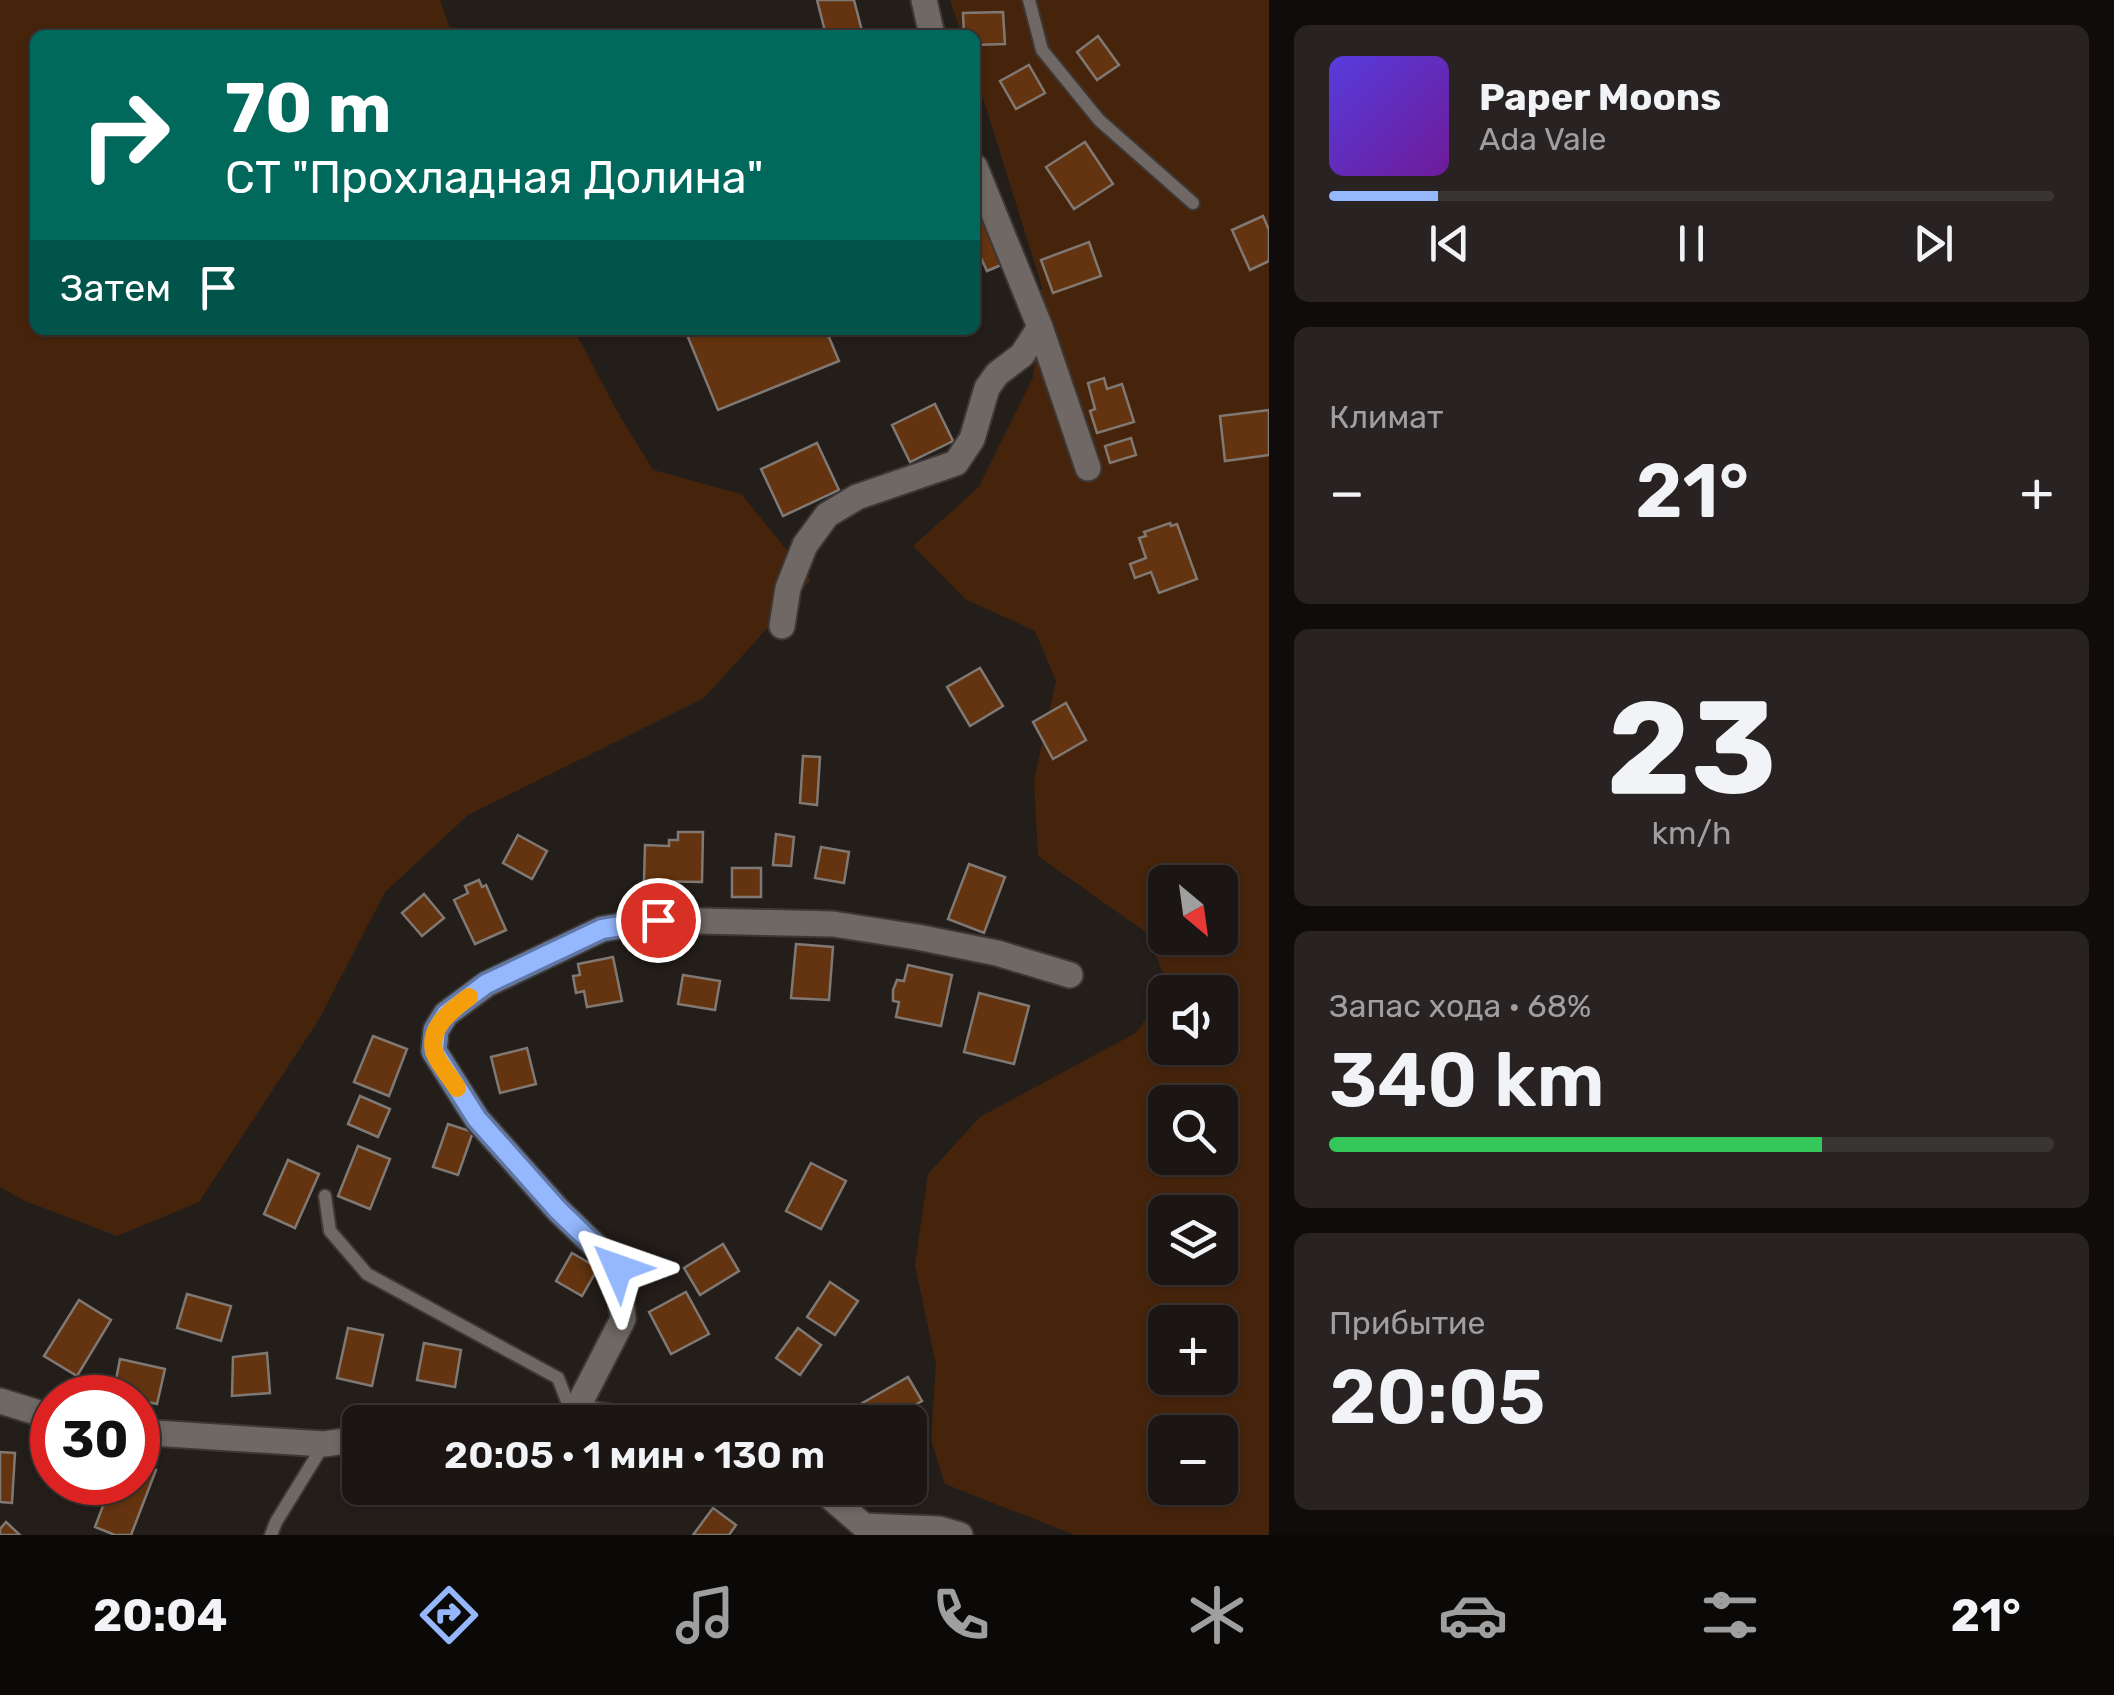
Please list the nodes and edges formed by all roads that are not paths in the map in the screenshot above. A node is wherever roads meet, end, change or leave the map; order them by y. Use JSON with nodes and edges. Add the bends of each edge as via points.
{"nodes":[{"id":1,"x":924,"y":0,"type":"edge"},
{"id":2,"x":1029,"y":0,"type":"edge"},
{"id":3,"x":931,"y":30,"type":"edge"},
{"id":4,"x":980,"y":178,"type":"edge"},
{"id":5,"x":1192,"y":203,"type":"dead end"},
{"id":6,"x":1040,"y":327,"type":"junction"},
{"id":7,"x":1088,"y":468,"type":"dead end"},
{"id":8,"x":782,"y":626,"type":"dead end"},
{"id":9,"x":1070,"y":976,"type":"dead end"},
{"id":10,"x":325,"y":1196,"type":"dead end"},
{"id":11,"x":0,"y":1400,"type":"edge"},
{"id":12,"x":568,"y":1405,"type":"edge"},
{"id":13,"x":578,"y":1405,"type":"edge"},
{"id":14,"x":30,"y":1410,"type":"edge"},
{"id":15,"x":160,"y":1433,"type":"edge"},
{"id":16,"x":342,"y":1442,"type":"edge"},
{"id":17,"x":324,"y":1444,"type":"junction"},
{"id":18,"x":840,"y":1505,"type":"edge"},
{"id":19,"x":271,"y":1535,"type":"edge"},
{"id":20,"x":960,"y":1535,"type":"edge"}],
"edges":[{"from":1,"to":3,"type":"street"},
{"from":2,"to":5,"type":"lane","via":[[1042,50],[1099,120]]},
{"from":4,"to":6,"type":"street"},
{"from":6,"to":7,"type":"street"},
{"from":6,"to":8,"type":"street","via":[[987,388],[956,464],[857,497],[828,515],[805,545]]},
{"from":9,"to":13,"type":"street","via":[[998,953],[833,924],[658,920],[602,929],[486,984],[446,1014],[434,1051],[477,1119],[618,1268],[623,1319]]},
{"from":10,"to":12,"type":"lane","via":[[330,1232],[367,1274],[558,1378]]},
{"from":11,"to":14,"type":"street"},
{"from":15,"to":17,"type":"street"},
{"from":16,"to":17,"type":"street"},
{"from":17,"to":19,"type":"lane"},
{"from":18,"to":20,"type":"street","via":[[864,1526]]}]}
